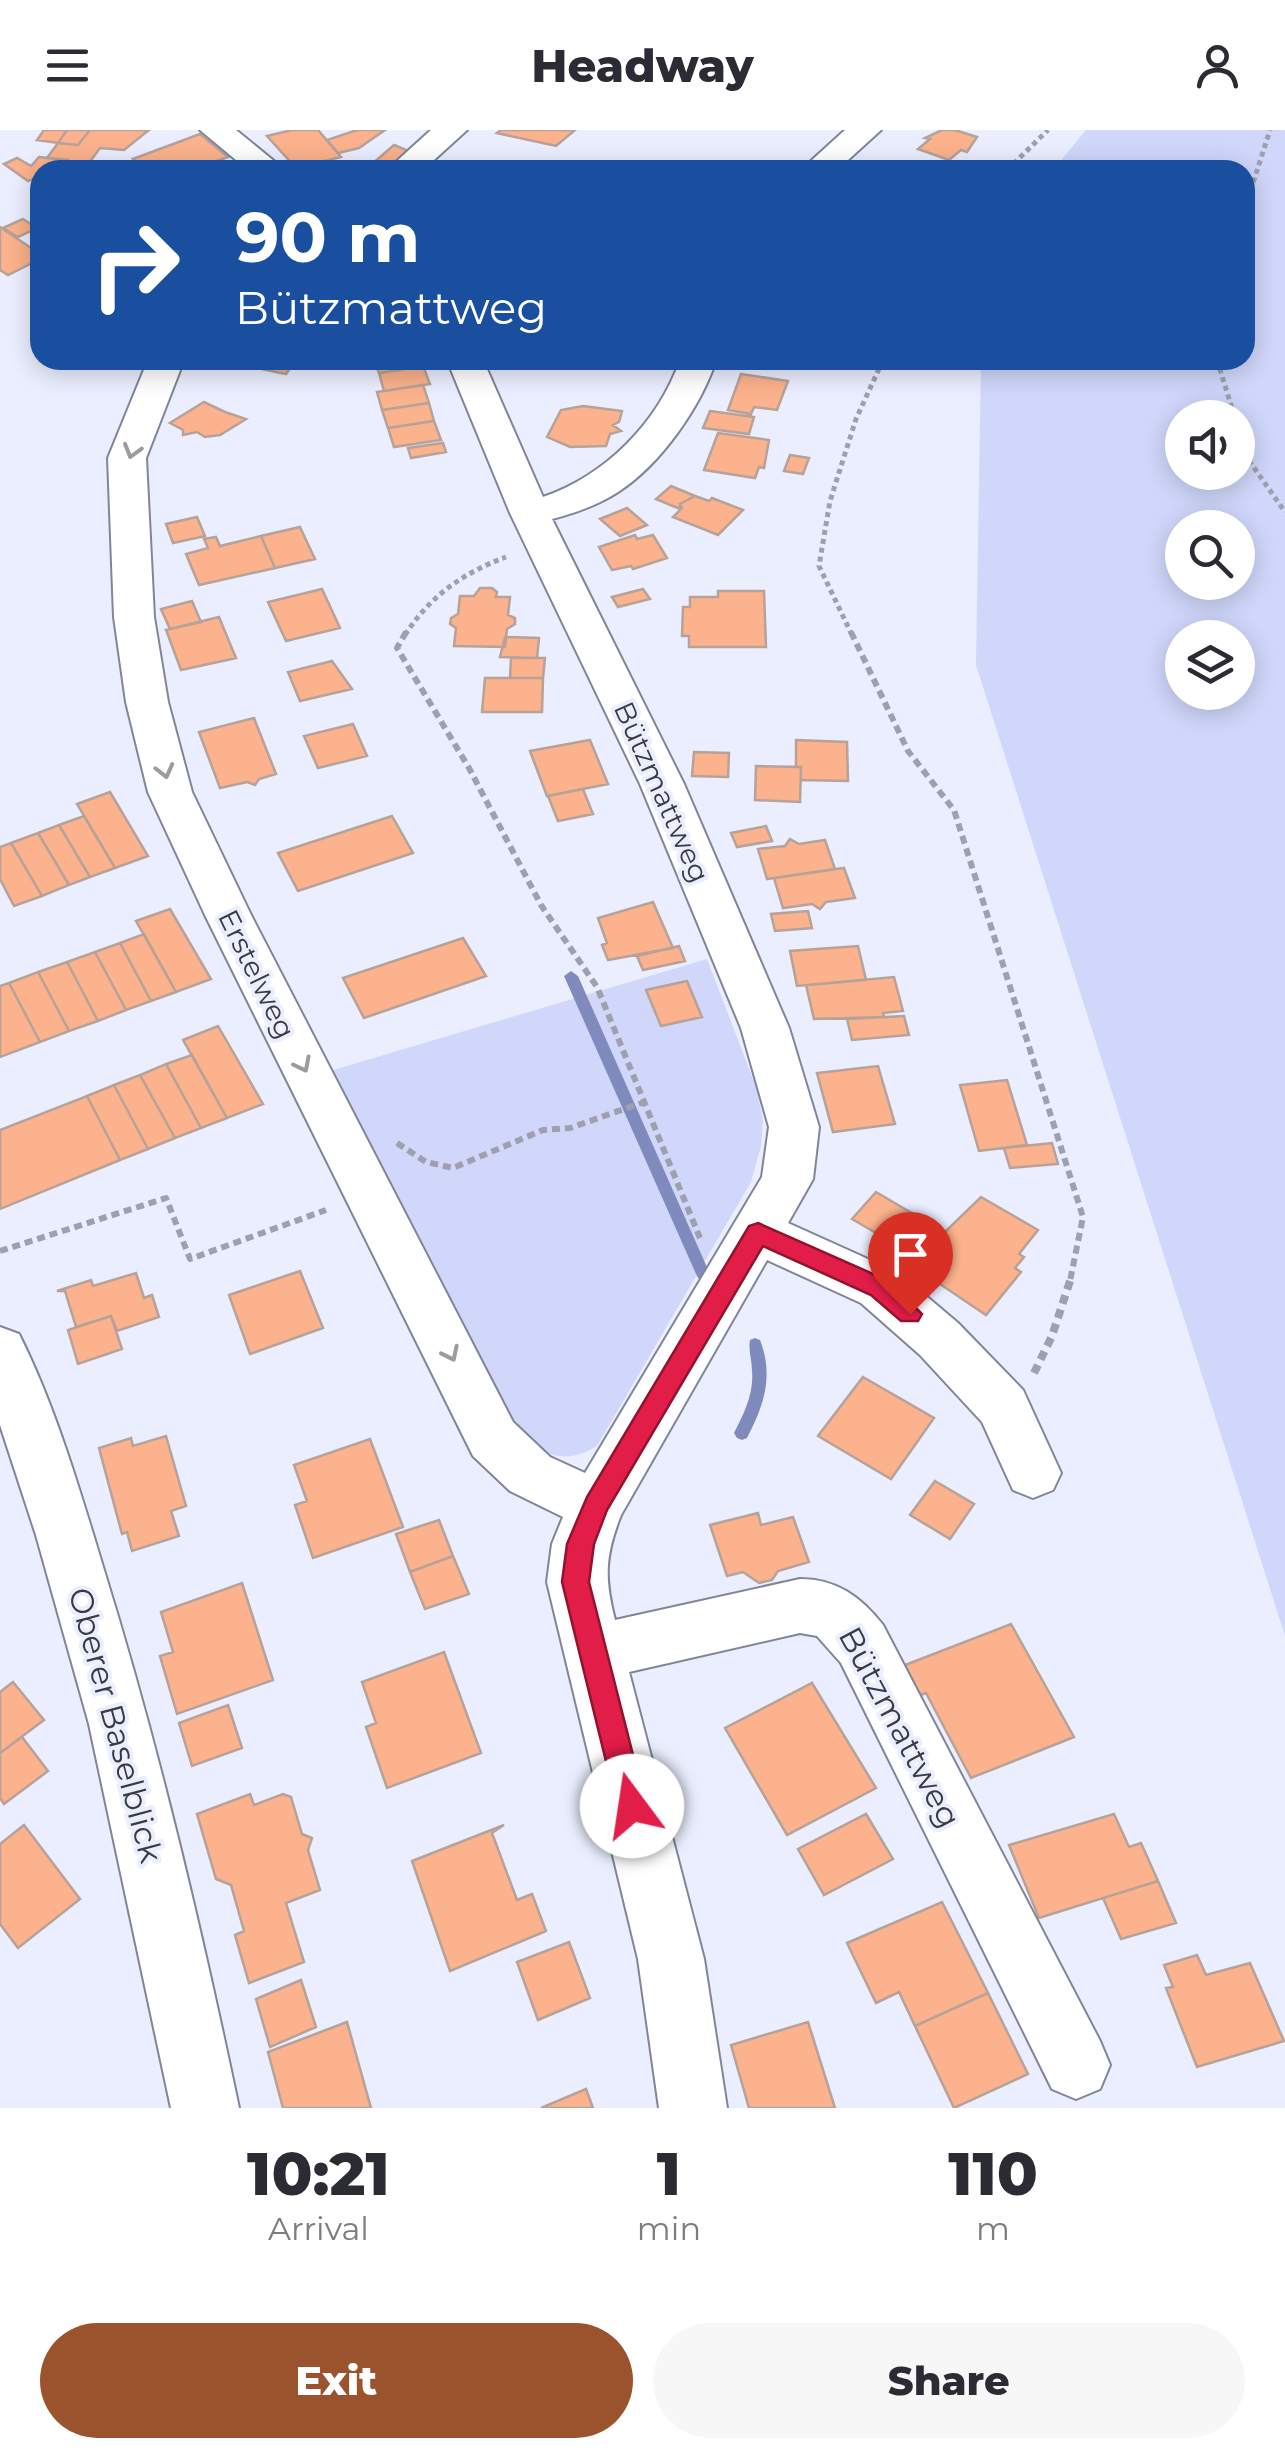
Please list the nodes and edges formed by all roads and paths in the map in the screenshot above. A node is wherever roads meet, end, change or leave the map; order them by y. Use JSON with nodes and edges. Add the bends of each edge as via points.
{"nodes":[{"id":1,"x":216,"y":130,"type":"edge"},
{"id":2,"x":451,"y":130,"type":"edge"},
{"id":3,"x":864,"y":130,"type":"edge"},
{"id":4,"x":1048,"y":130,"type":"edge"},
{"id":5,"x":1270,"y":130,"type":"edge"},
{"id":6,"x":256,"y":160,"type":"edge"},
{"id":7,"x":415,"y":160,"type":"edge"},
{"id":8,"x":829,"y":160,"type":"edge"},
{"id":9,"x":1018,"y":160,"type":"edge"},
{"id":10,"x":1255,"y":177,"type":"edge"},
{"id":11,"x":162,"y":370,"type":"edge"},
{"id":12,"x":469,"y":370,"type":"edge"},
{"id":13,"x":695,"y":370,"type":"edge"},
{"id":14,"x":878,"y":370,"type":"edge"},
{"id":15,"x":1219,"y":370,"type":"edge"},
{"id":16,"x":1229,"y":400,"type":"edge"},
{"id":17,"x":1255,"y":469,"type":"edge"},
{"id":18,"x":1285,"y":512,"type":"edge"},
{"id":19,"x":538,"y":529,"type":"junction"},
{"id":20,"x":644,"y":1102,"type":"junction"},
{"id":21,"x":387,"y":1136,"type":"dead end"},
{"id":22,"x":368,"y":1195,"type":"junction"},
{"id":23,"x":758,"y":1233,"type":"junction"},
{"id":24,"x":0,"y":1251,"type":"edge"},
{"id":25,"x":722,"y":1292,"type":"junction"},
{"id":26,"x":0,"y":1350,"type":"edge"},
{"id":27,"x":1003,"y":1407,"type":"junction"},
{"id":28,"x":1033,"y":1472,"type":"dead end"},
{"id":29,"x":596,"y":1505,"type":"junction"},
{"id":30,"x":592,"y":1653,"type":"junction"},
{"id":31,"x":1076,"y":2066,"type":"dead end"},
{"id":32,"x":206,"y":2108,"type":"edge"},
{"id":33,"x":693,"y":2108,"type":"edge"}],
"edges":[{"from":1,"to":6,"type":"street"},
{"from":2,"to":7,"type":"street"},
{"from":3,"to":8,"type":"street"},
{"from":4,"to":9,"type":"path"},
{"from":5,"to":10,"type":"path"},
{"from":11,"to":22,"type":"street","name":"Erstelweg","one_way":true,"via":[[126,458],[134,616],[147,702],[170,792]]},
{"from":12,"to":19,"type":"street","name":"Bützmattweg"},
{"from":13,"to":19,"type":"street","via":[[632,464]]},
{"from":14,"to":27,"type":"path","via":[[840,468],[819,566],[908,751],[954,810],[1083,1217],[1071,1283],[1047,1351]]},
{"from":15,"to":16,"type":"path"},
{"from":17,"to":18,"type":"path"},
{"from":19,"to":20,"type":"path","via":[[470,569],[416,613],[397,648],[541,905],[597,986]]},
{"from":19,"to":23,"type":"street","name":"Bützmattweg","via":[[662,784],[765,1028],[794,1128],[787,1179]]},
{"from":20,"to":21,"type":"path","via":[[570,1128],[543,1130],[453,1168],[426,1162]]},
{"from":20,"to":25,"type":"path"},
{"from":22,"to":24,"type":"path","via":[[190,1259],[166,1198]]},
{"from":22,"to":29,"type":"street","name":"Erstelweg","one_way":true,"via":[[493,1439],[530,1474]]},
{"from":23,"to":25,"type":"street","name":"Bützmattweg"},
{"from":23,"to":27,"type":"street","via":[[880,1288],[940,1339]]},
{"from":25,"to":29,"type":"street","name":"Bützmattweg"},
{"from":26,"to":32,"type":"street","name":"Oberer Baselblick","via":[[43,1460],[108,1682]]},
{"from":27,"to":28,"type":"street"},
{"from":29,"to":30,"type":"street","name":"Bützmattweg","via":[[580,1544],[576,1582]]},
{"from":30,"to":31,"type":"street","name":"Bützmattweg","via":[[786,1608],[813,1604],[839,1614],[862,1644]]},
{"from":30,"to":33,"type":"street","name":"Bützmattweg","via":[[671,1958]]}]}
